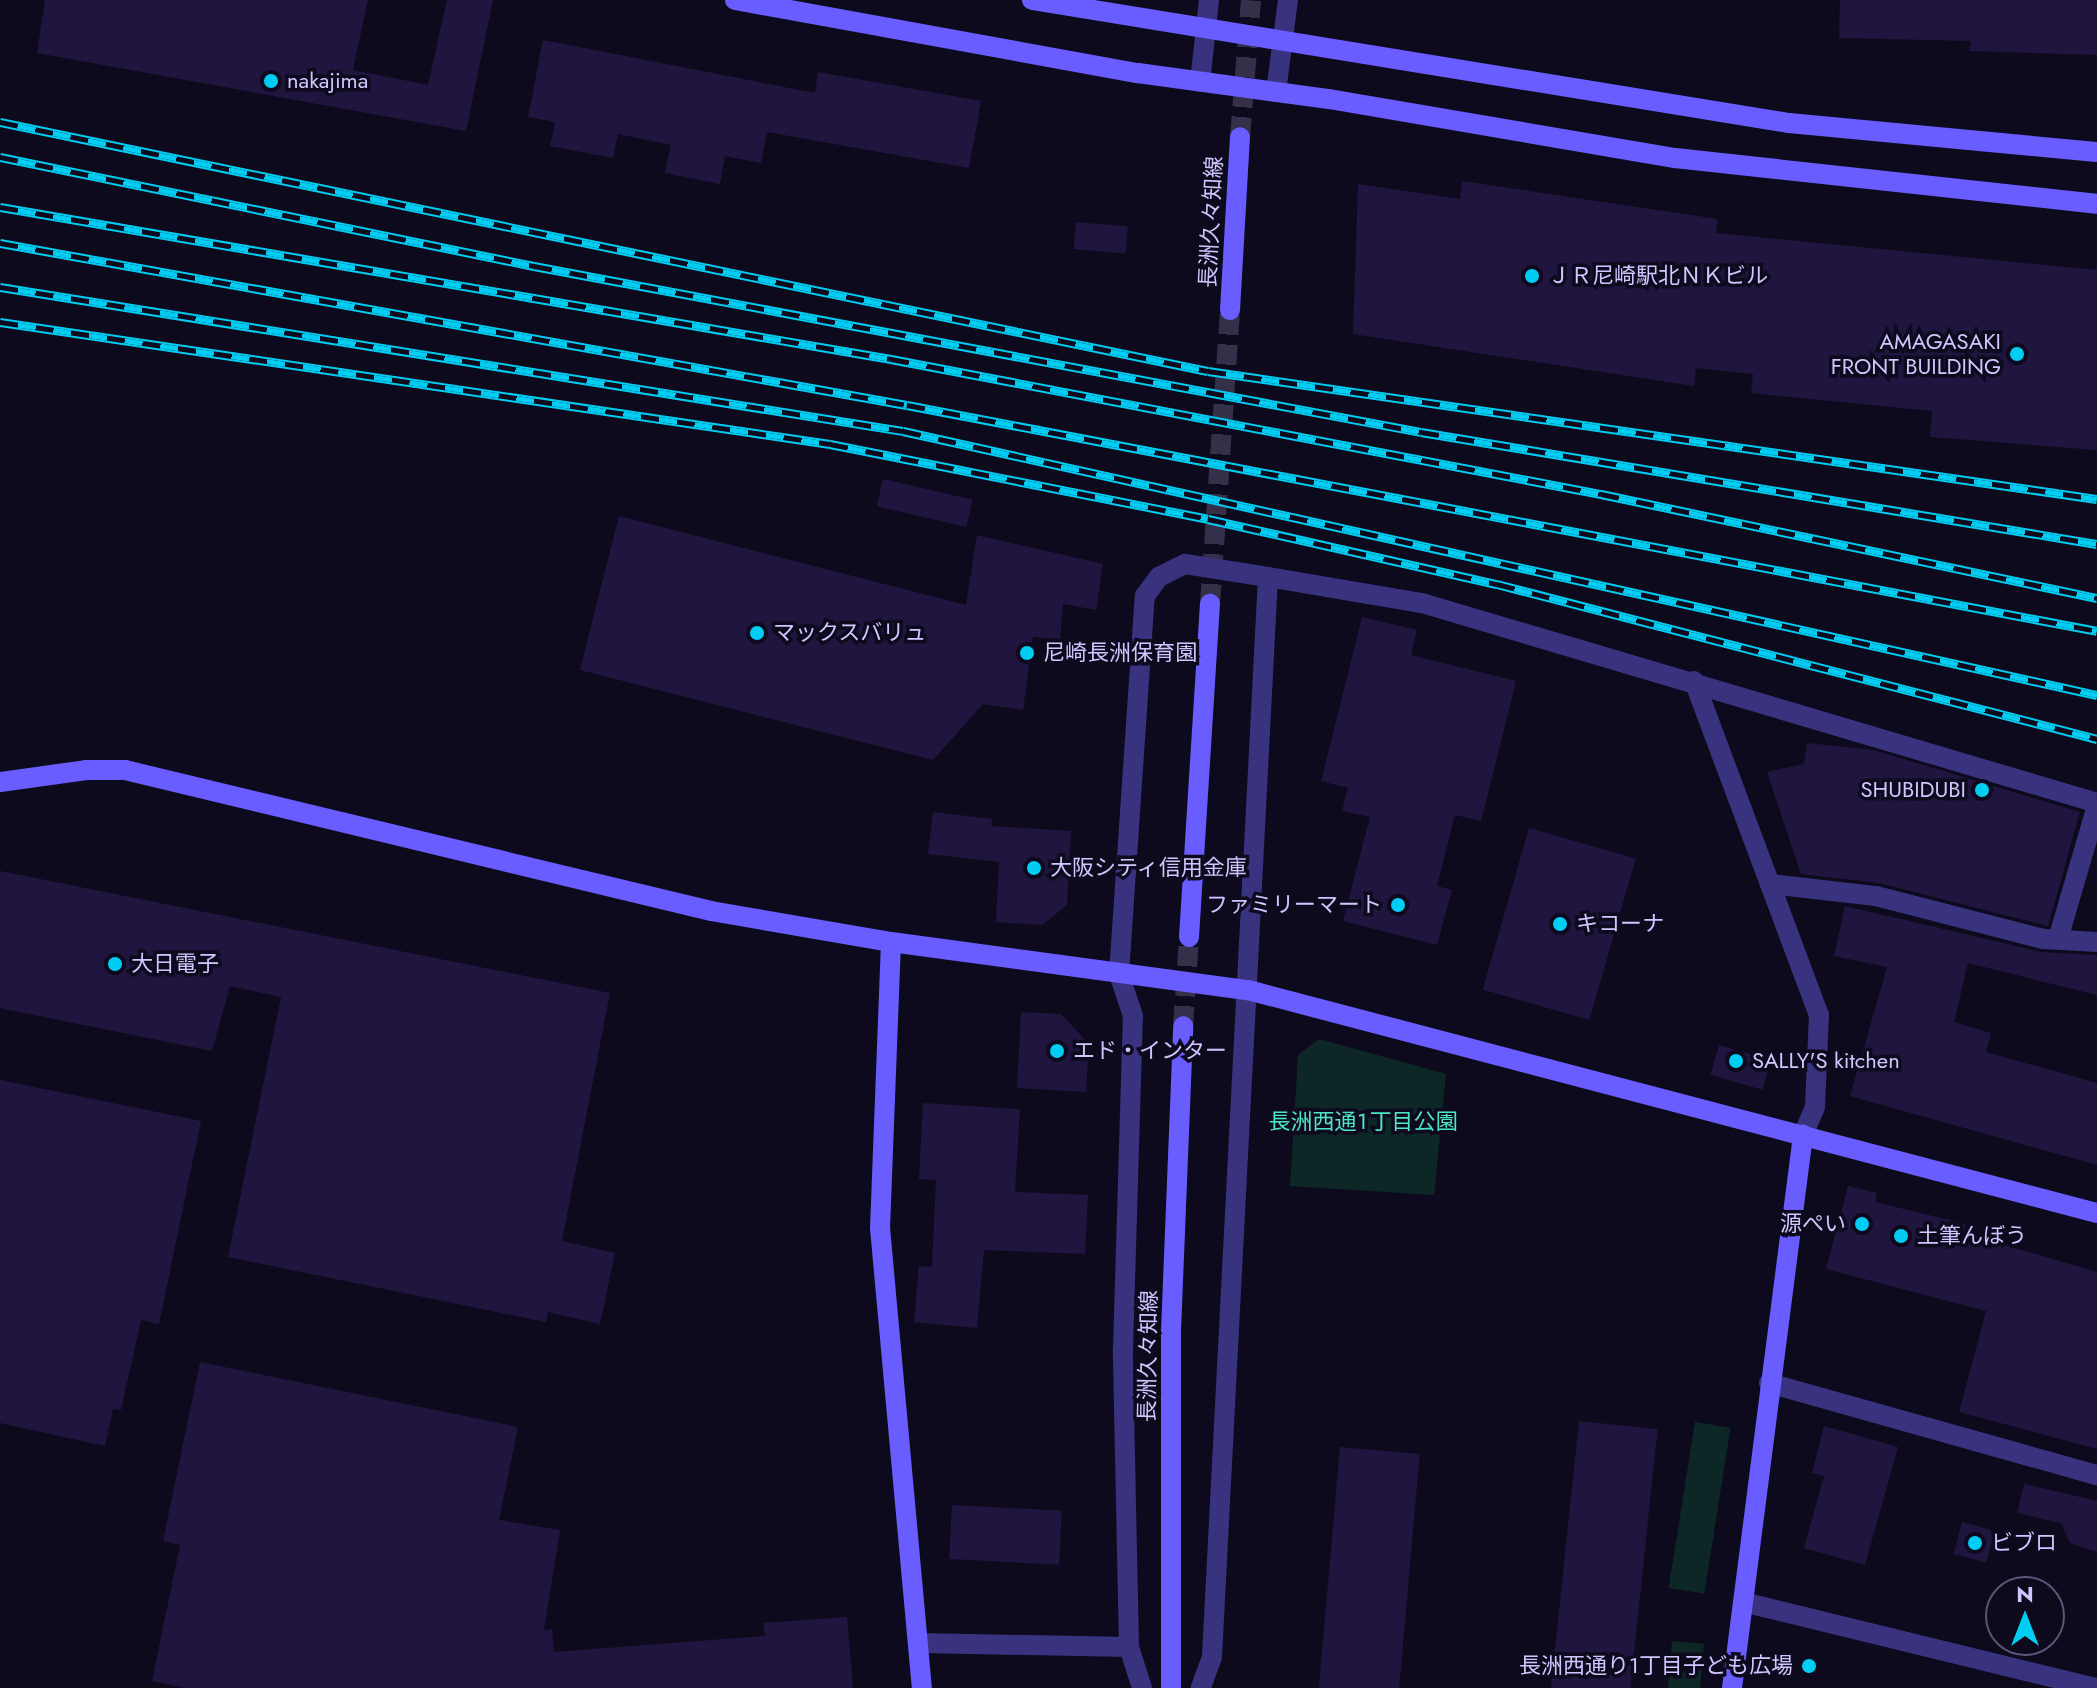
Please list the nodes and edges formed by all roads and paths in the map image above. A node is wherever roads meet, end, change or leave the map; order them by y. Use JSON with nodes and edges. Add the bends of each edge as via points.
{"nodes":[{"id":1,"x":735,"y":0,"type":"edge"},
{"id":2,"x":1032,"y":0,"type":"edge"},
{"id":3,"x":1209,"y":0,"type":"edge"},
{"id":4,"x":1288,"y":0,"type":"edge"},
{"id":5,"x":1206,"y":30,"type":"junction"},
{"id":6,"x":1283,"y":43,"type":"junction"},
{"id":7,"x":1200,"y":82,"type":"junction"},
{"id":8,"x":1276,"y":92,"type":"junction"},
{"id":9,"x":1240,"y":137,"type":"tunnel mouth"},
{"id":10,"x":2097,"y":152,"type":"edge"},
{"id":11,"x":2097,"y":204,"type":"edge"},
{"id":12,"x":1230,"y":310,"type":"tunnel mouth"},
{"id":13,"x":1268,"y":577,"type":"junction"},
{"id":14,"x":1210,"y":604,"type":"tunnel mouth"},
{"id":15,"x":1694,"y":681,"type":"junction"},
{"id":16,"x":0,"y":782,"type":"edge"},
{"id":17,"x":2097,"y":804,"type":"edge"},
{"id":18,"x":1770,"y":884,"type":"junction"},
{"id":19,"x":1189,"y":937,"type":"tunnel mouth"},
{"id":20,"x":2058,"y":939,"type":"junction"},
{"id":21,"x":891,"y":942,"type":"junction"},
{"id":22,"x":2097,"y":942,"type":"edge"},
{"id":23,"x":1119,"y":974,"type":"junction"},
{"id":24,"x":1248,"y":990,"type":"junction"},
{"id":25,"x":1183,"y":1026,"type":"tunnel mouth"},
{"id":26,"x":1803,"y":1135,"type":"junction"},
{"id":27,"x":2097,"y":1213,"type":"edge"},
{"id":28,"x":1769,"y":1383,"type":"junction"},
{"id":29,"x":2097,"y":1475,"type":"edge"},
{"id":30,"x":1743,"y":1602,"type":"junction"},
{"id":31,"x":919,"y":1643,"type":"junction"},
{"id":32,"x":1129,"y":1647,"type":"junction"},
{"id":33,"x":922,"y":1688,"type":"edge"},
{"id":34,"x":1142,"y":1688,"type":"edge"},
{"id":35,"x":1171,"y":1688,"type":"edge"},
{"id":36,"x":1201,"y":1688,"type":"edge"},
{"id":37,"x":1732,"y":1688,"type":"edge"},
{"id":38,"x":2097,"y":1688,"type":"edge"}],
"edges":[{"from":1,"to":7,"type":"street"},
{"from":2,"to":5,"type":"street"},
{"from":3,"to":5,"type":"street"},
{"from":4,"to":6,"type":"street"},
{"from":5,"to":6,"type":"street"},
{"from":5,"to":7,"type":"street"},
{"from":6,"to":8,"type":"street"},
{"from":6,"to":10,"type":"street","via":[[1789,123]]},
{"from":7,"to":8,"type":"street"},
{"from":8,"to":11,"type":"street","via":[[1675,158]]},
{"from":9,"to":12,"type":"street","name":"長洲久々知線"},
{"from":13,"to":15,"type":"street","via":[[1422,603]]},
{"from":13,"to":23,"type":"street","via":[[1185,564],[1159,577],[1145,596]]},
{"from":13,"to":24,"type":"street"},
{"from":14,"to":19,"type":"street"},
{"from":15,"to":17,"type":"street"},
{"from":15,"to":18,"type":"street"},
{"from":16,"to":21,"type":"street","via":[[125,770],[711,911]]},
{"from":17,"to":20,"type":"street"},
{"from":18,"to":20,"type":"street","via":[[1876,896]]},
{"from":18,"to":26,"type":"street","via":[[1819,1015],[1815,1107]]},
{"from":20,"to":22,"type":"street"},
{"from":21,"to":23,"type":"street"},
{"from":21,"to":31,"type":"street","via":[[880,1228]]},
{"from":23,"to":24,"type":"street"},
{"from":23,"to":32,"type":"street","via":[[1133,1016],[1123,1349]]},
{"from":24,"to":26,"type":"street"},
{"from":24,"to":36,"type":"street","via":[[1212,1657]]},
{"from":25,"to":35,"type":"street","name":"長洲久々知線","via":[[1171,1331]]},
{"from":26,"to":27,"type":"street"},
{"from":26,"to":28,"type":"street"},
{"from":28,"to":29,"type":"street"},
{"from":28,"to":30,"type":"street"},
{"from":30,"to":37,"type":"street"},
{"from":30,"to":38,"type":"street"},
{"from":31,"to":32,"type":"street"},
{"from":31,"to":33,"type":"street"},
{"from":32,"to":34,"type":"street"}]}
